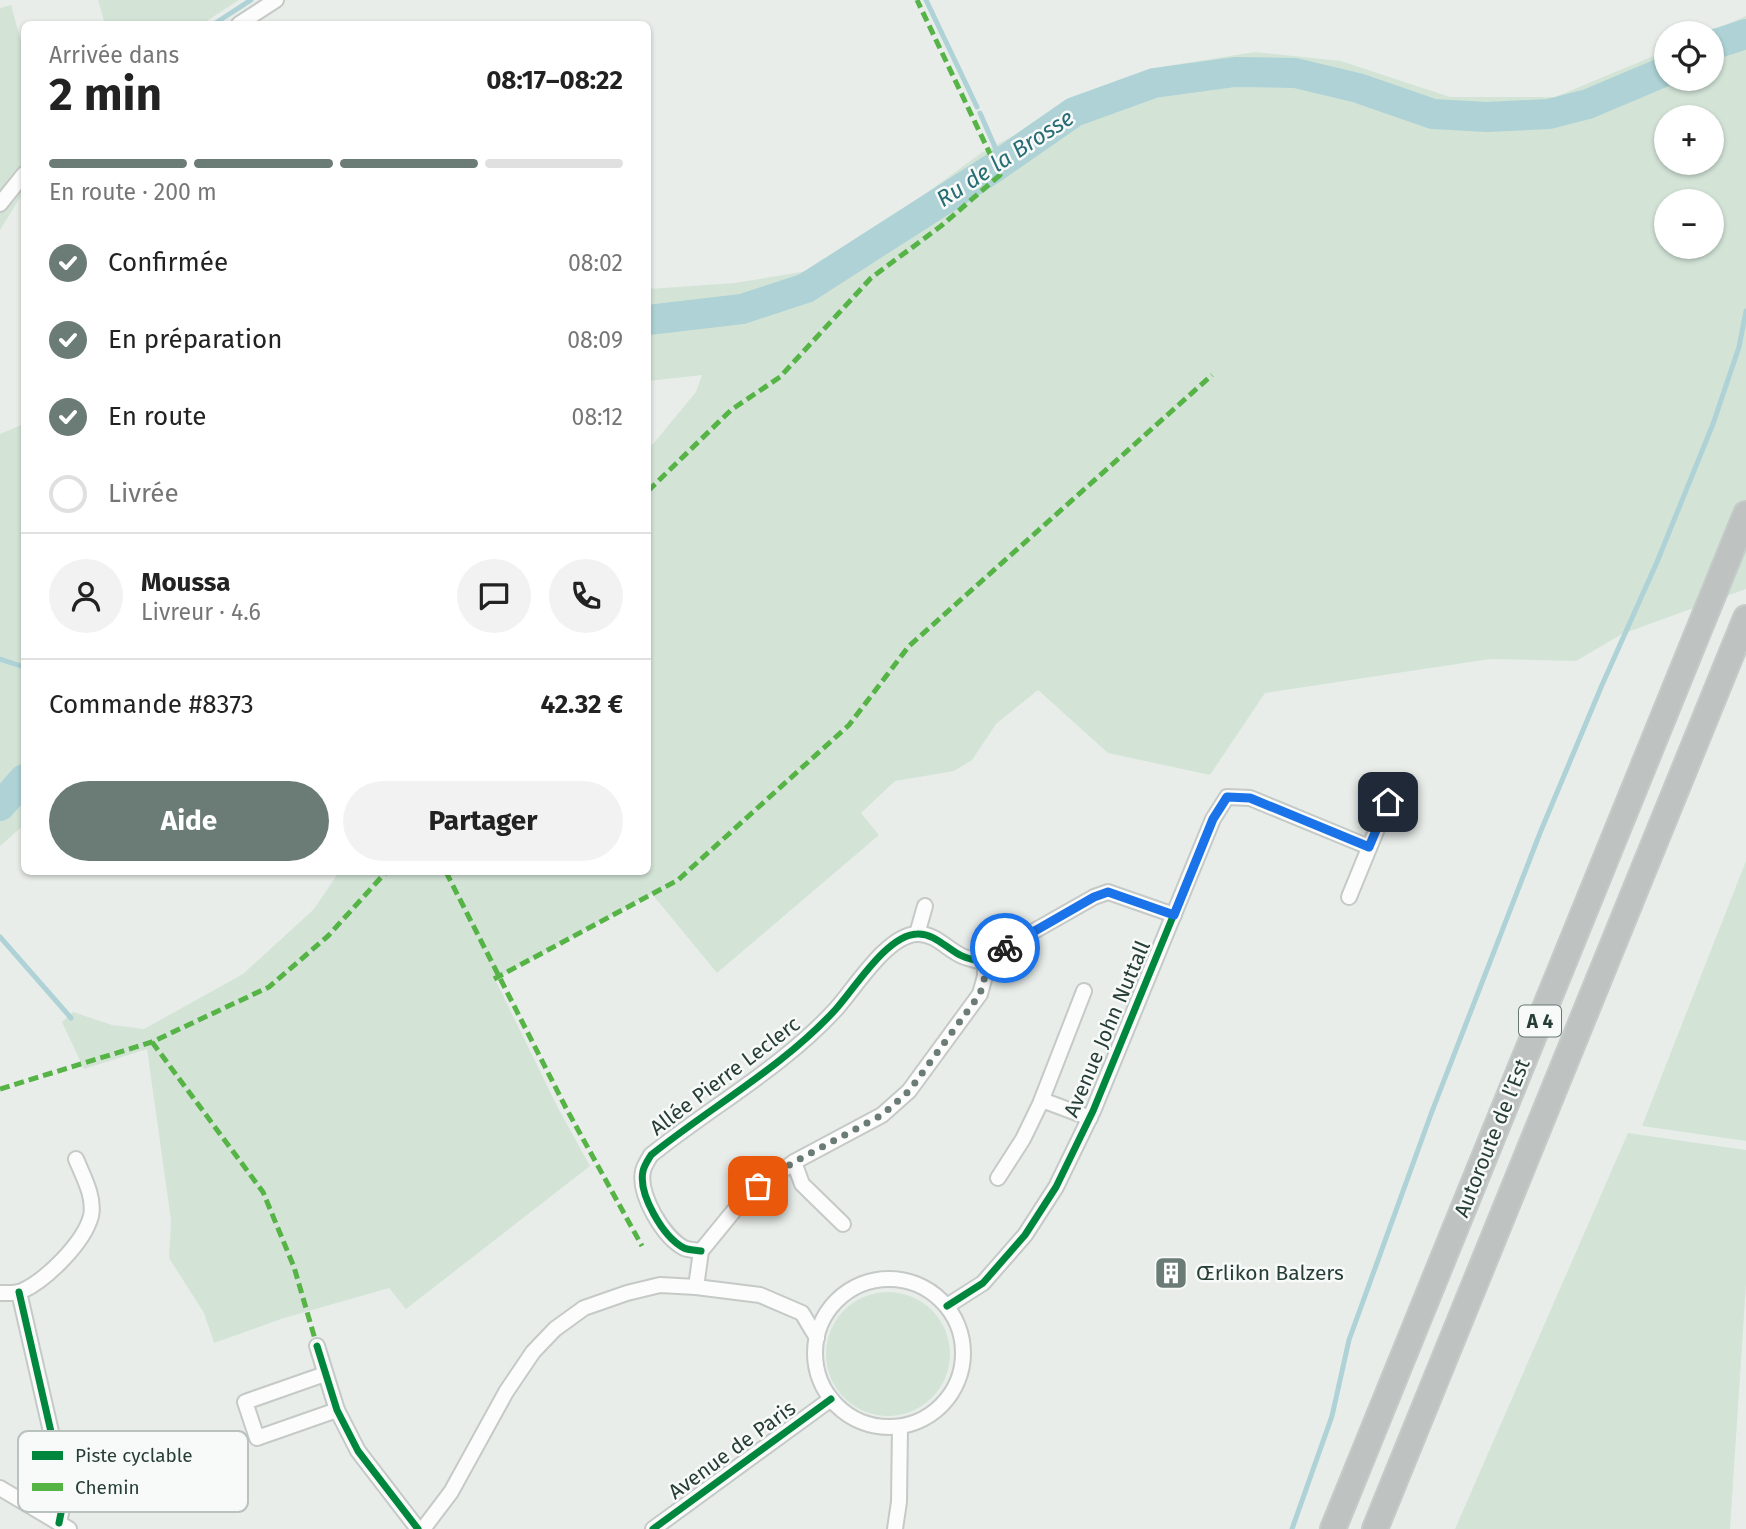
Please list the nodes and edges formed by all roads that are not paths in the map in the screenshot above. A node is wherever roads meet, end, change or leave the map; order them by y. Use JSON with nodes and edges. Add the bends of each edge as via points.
{"nodes":[{"id":1,"x":276,"y":0,"type":"edge"},
{"id":2,"x":244,"y":21,"type":"edge"},
{"id":3,"x":21,"y":178,"type":"edge"},
{"id":4,"x":0,"y":204,"type":"edge"},
{"id":5,"x":1746,"y":514,"type":"edge"},
{"id":6,"x":1746,"y":618,"type":"edge"},
{"id":7,"x":1388,"y":802,"type":"dead end"},
{"id":8,"x":1369,"y":847,"type":"junction"},
{"id":9,"x":1349,"y":897,"type":"dead end"},
{"id":10,"x":925,"y":906,"type":"dead end"},
{"id":11,"x":1174,"y":915,"type":"junction"},
{"id":12,"x":917,"y":934,"type":"junction"},
{"id":13,"x":985,"y":963,"type":"junction"},
{"id":14,"x":1084,"y":991,"type":"dead end"},
{"id":15,"x":1042,"y":1100,"type":"junction"},
{"id":16,"x":1090,"y":1118,"type":"junction"},
{"id":17,"x":76,"y":1159,"type":"dead end"},
{"id":18,"x":794,"y":1162,"type":"junction"},
{"id":19,"x":998,"y":1178,"type":"dead end"},
{"id":20,"x":843,"y":1224,"type":"dead end"},
{"id":21,"x":701,"y":1251,"type":"junction"},
{"id":22,"x":696,"y":1287,"type":"junction"},
{"id":23,"x":19,"y":1292,"type":"junction"},
{"id":24,"x":0,"y":1293,"type":"edge"},
{"id":25,"x":947,"y":1306,"type":"junction"},
{"id":26,"x":817,"y":1338,"type":"junction"},
{"id":27,"x":317,"y":1346,"type":"dead end"},
{"id":28,"x":325,"y":1374,"type":"junction"},
{"id":29,"x":831,"y":1399,"type":"junction"},
{"id":30,"x":337,"y":1410,"type":"junction"},
{"id":31,"x":900,"y":1427,"type":"junction"},
{"id":32,"x":51,"y":1431,"type":"edge"},
{"id":33,"x":0,"y":1488,"type":"edge"},
{"id":34,"x":18,"y":1499,"type":"edge"},
{"id":35,"x":40,"y":1512,"type":"edge"},
{"id":36,"x":64,"y":1526,"type":"edge"},
{"id":37,"x":418,"y":1529,"type":"edge"},
{"id":38,"x":423,"y":1529,"type":"edge"},
{"id":39,"x":653,"y":1529,"type":"edge"},
{"id":40,"x":895,"y":1529,"type":"edge"},
{"id":41,"x":1333,"y":1529,"type":"edge"},
{"id":42,"x":1375,"y":1529,"type":"edge"}],
"edges":[{"from":1,"to":2,"type":"street"},
{"from":3,"to":4,"type":"street"},
{"from":5,"to":41,"type":"highway","name":"Autoroute de l’Est","number":"A 4"},
{"from":6,"to":42,"type":"highway","name":"Autoroute de l’Est","number":"A 4"},
{"from":7,"to":8,"type":"street"},
{"from":8,"to":9,"type":"street"},
{"from":8,"to":11,"type":"street","name":"Avenue John Nuttall","via":[[1250,798],[1227,797],[1213,819]]},
{"from":10,"to":12,"type":"street"},
{"from":11,"to":13,"type":"street","via":[[1108,892]]},
{"from":11,"to":16,"type":"street","name":"Avenue John Nuttall"},
{"from":12,"to":13,"type":"street"},
{"from":12,"to":21,"type":"street","name":"Allée Pierre Leclerc","via":[[901,938],[882,954],[796,1048],[651,1155],[643,1171],[647,1204],[685,1249]]},
{"from":13,"to":18,"type":"street","via":[[980,994],[909,1091],[882,1115]]},
{"from":14,"to":15,"type":"street","name":"Avenue John Nuttall"},
{"from":15,"to":16,"type":"street","name":"Avenue John Nuttall"},
{"from":15,"to":19,"type":"street","name":"Avenue John Nuttall"},
{"from":16,"to":25,"type":"street","name":"Avenue John Nuttall","via":[[1056,1187],[1025,1236],[983,1283]]},
{"from":17,"to":23,"type":"street","via":[[89,1191],[91,1216],[76,1245],[47,1276]]},
{"from":18,"to":20,"type":"street","via":[[802,1184]]},
{"from":18,"to":21,"type":"street","via":[[746,1196]]},
{"from":21,"to":22,"type":"street"},
{"from":22,"to":26,"type":"street","via":[[761,1295],[803,1312]]},
{"from":22,"to":38,"type":"street","via":[[660,1285],[627,1293],[584,1308],[555,1328],[506,1392],[451,1492]]},
{"from":23,"to":24,"type":"street"},
{"from":23,"to":32,"type":"street"},
{"from":25,"to":26,"type":"street","via":[[929,1290],[907,1281],[883,1279],[859,1285],[839,1298],[824,1317]]},
{"from":25,"to":31,"type":"street","via":[[964,1347],[954,1391],[921,1421]]},
{"from":26,"to":29,"type":"street","via":[[820,1381]]},
{"from":27,"to":28,"type":"street"},
{"from":28,"to":30,"type":"street"},
{"from":28,"to":30,"type":"street","via":[[245,1402],[257,1438]]},
{"from":29,"to":31,"type":"street","via":[[862,1422]]},
{"from":29,"to":39,"type":"street","name":"Avenue de Paris"},
{"from":30,"to":37,"type":"street","via":[[358,1451]]},
{"from":31,"to":40,"type":"street"},
{"from":33,"to":34,"type":"street"},
{"from":35,"to":36,"type":"street"}]}
